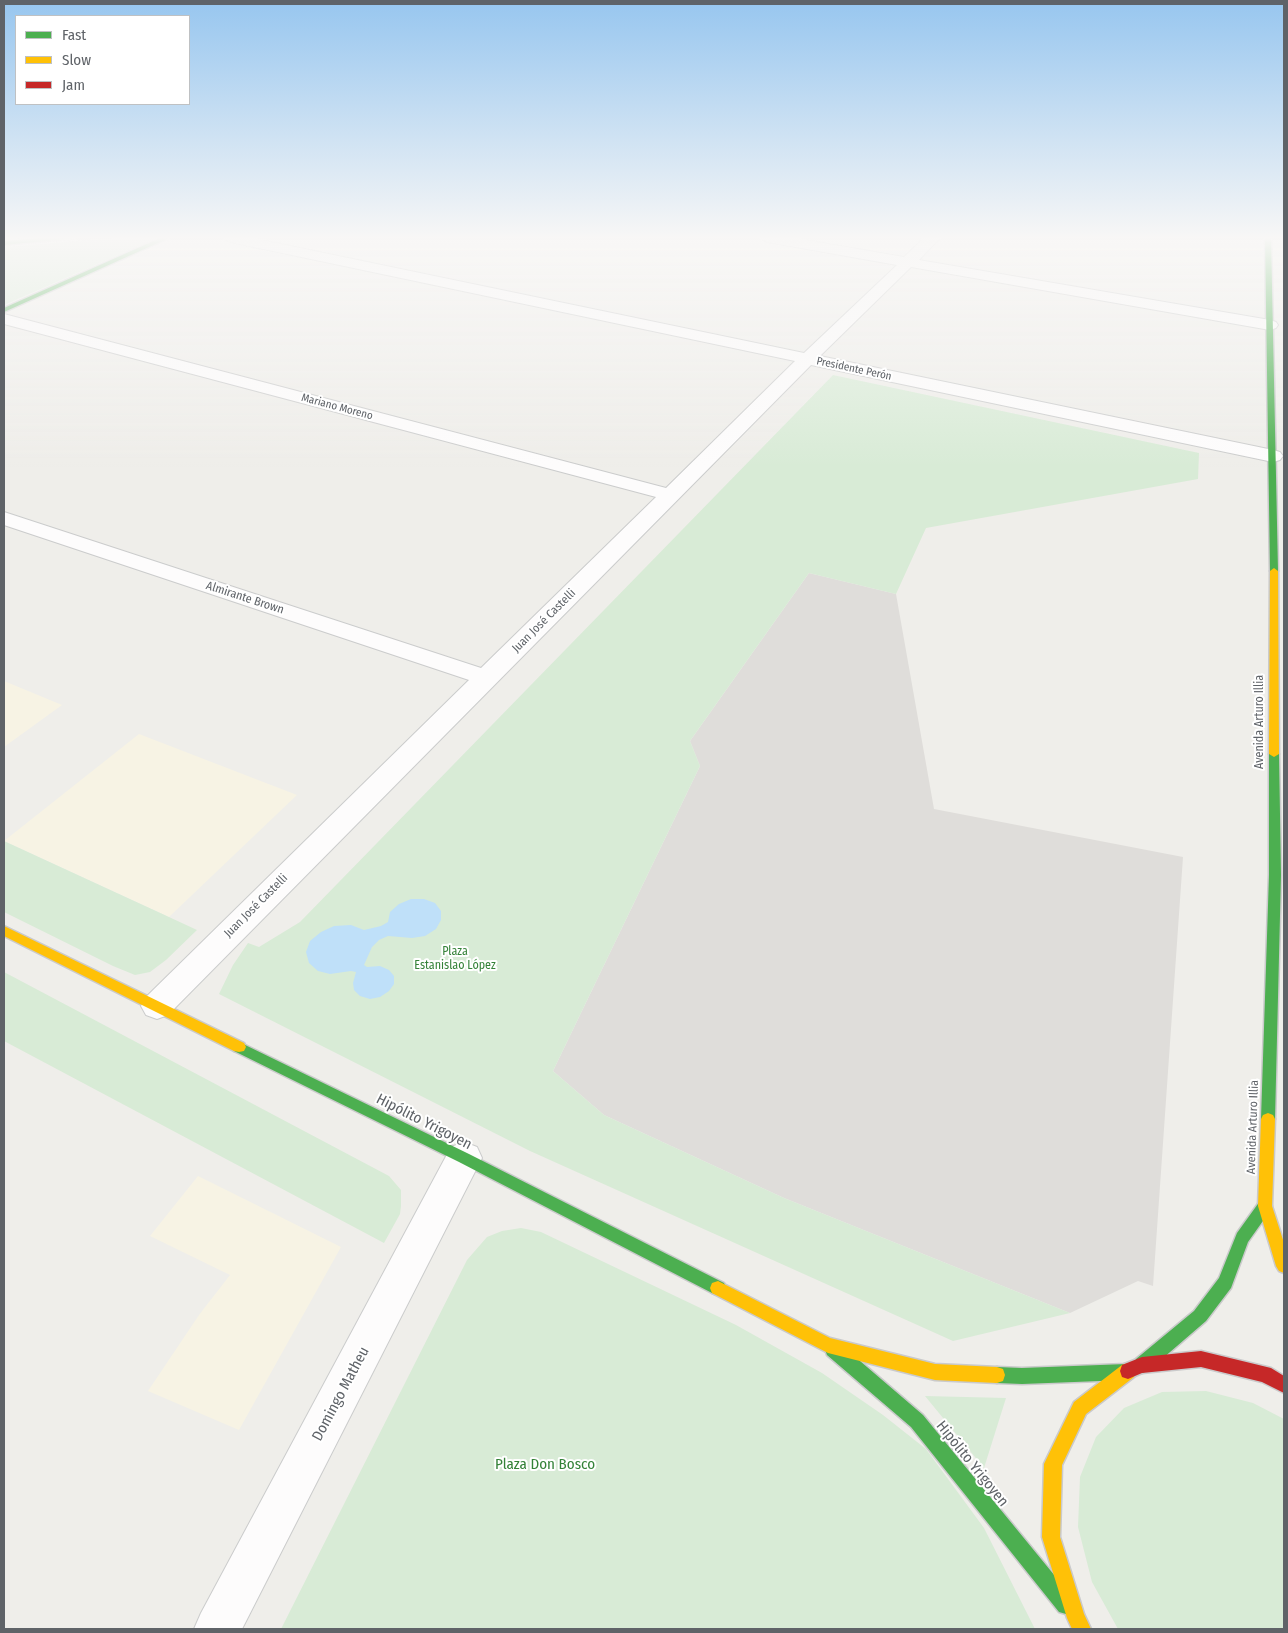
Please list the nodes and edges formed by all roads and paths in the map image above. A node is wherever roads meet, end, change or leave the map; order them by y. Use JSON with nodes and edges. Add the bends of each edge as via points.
{"nodes":[{"id":1,"x":593,"y":314,"type":"edge"},
{"id":2,"x":853,"y":314,"type":"edge"},
{"id":3,"x":1208,"y":314,"type":"edge"},
{"id":4,"x":1270,"y":314,"type":"edge"},
{"id":5,"x":4,"y":319,"type":"edge"},
{"id":6,"x":1270,"y":325,"type":"junction"},
{"id":7,"x":807,"y":359,"type":"junction"},
{"id":8,"x":1273,"y":456,"type":"junction"},
{"id":9,"x":670,"y":495,"type":"junction"},
{"id":10,"x":4,"y":518,"type":"edge"},
{"id":11,"x":486,"y":678,"type":"junction"},
{"id":12,"x":1279,"y":921,"type":"edge"},
{"id":13,"x":4,"y":931,"type":"edge"},
{"id":14,"x":157,"y":1006,"type":"junction"},
{"id":15,"x":464,"y":1158,"type":"junction"},
{"id":16,"x":1264,"y":1206,"type":"junction"},
{"id":17,"x":1284,"y":1266,"type":"edge"},
{"id":18,"x":828,"y":1345,"type":"junction"},
{"id":19,"x":1142,"y":1365,"type":"junction"},
{"id":20,"x":1126,"y":1372,"type":"junction"},
{"id":21,"x":1284,"y":1385,"type":"edge"},
{"id":22,"x":1076,"y":1618,"type":"junction"},
{"id":23,"x":217,"y":1629,"type":"edge"},
{"id":24,"x":1082,"y":1629,"type":"edge"}],
"edges":[{"from":1,"to":7,"type":"street","name":"Presidente Perón"},
{"from":2,"to":7,"type":"street","name":"Juan José Castelli"},
{"from":3,"to":6,"type":"street"},
{"from":4,"to":6,"type":"main road","name":"Avenida Arturo Illia"},
{"from":5,"to":9,"type":"street","name":"Mariano Moreno"},
{"from":6,"to":8,"type":"main road","name":"Avenida Arturo Illia"},
{"from":7,"to":8,"type":"street","name":"Presidente Perón"},
{"from":7,"to":9,"type":"street","name":"Juan José Castelli"},
{"from":8,"to":12,"type":"main road","name":"Avenida Arturo Illia"},
{"from":9,"to":11,"type":"street","name":"Juan José Castelli"},
{"from":10,"to":11,"type":"street","name":"Almirante Brown"},
{"from":11,"to":14,"type":"street","name":"Juan José Castelli"},
{"from":12,"to":16,"type":"main road","name":"Avenida Arturo Illia"},
{"from":13,"to":14,"type":"main road","name":"Hipólito Yrigoyen"},
{"from":14,"to":15,"type":"main road","name":"Hipólito Yrigoyen"},
{"from":15,"to":18,"type":"main road","name":"Hipólito Yrigoyen"},
{"from":15,"to":23,"type":"street","name":"Domingo Matheu"},
{"from":16,"to":17,"type":"main road","name":"Avenida Arturo Illia"},
{"from":16,"to":19,"type":"main road","via":[[1242,1238],[1225,1283],[1200,1316]]},
{"from":18,"to":20,"type":"main road","name":"Hipólito Yrigoyen","via":[[935,1372],[1022,1376]]},
{"from":18,"to":22,"type":"main road","name":"Hipólito Yrigoyen","via":[[917,1421]]},
{"from":19,"to":20,"type":"main road"},
{"from":19,"to":21,"type":"main road","via":[[1201,1359],[1265,1374]]},
{"from":20,"to":22,"type":"main road","via":[[1080,1408],[1053,1464],[1051,1537]]},
{"from":22,"to":24,"type":"main road"}]}
